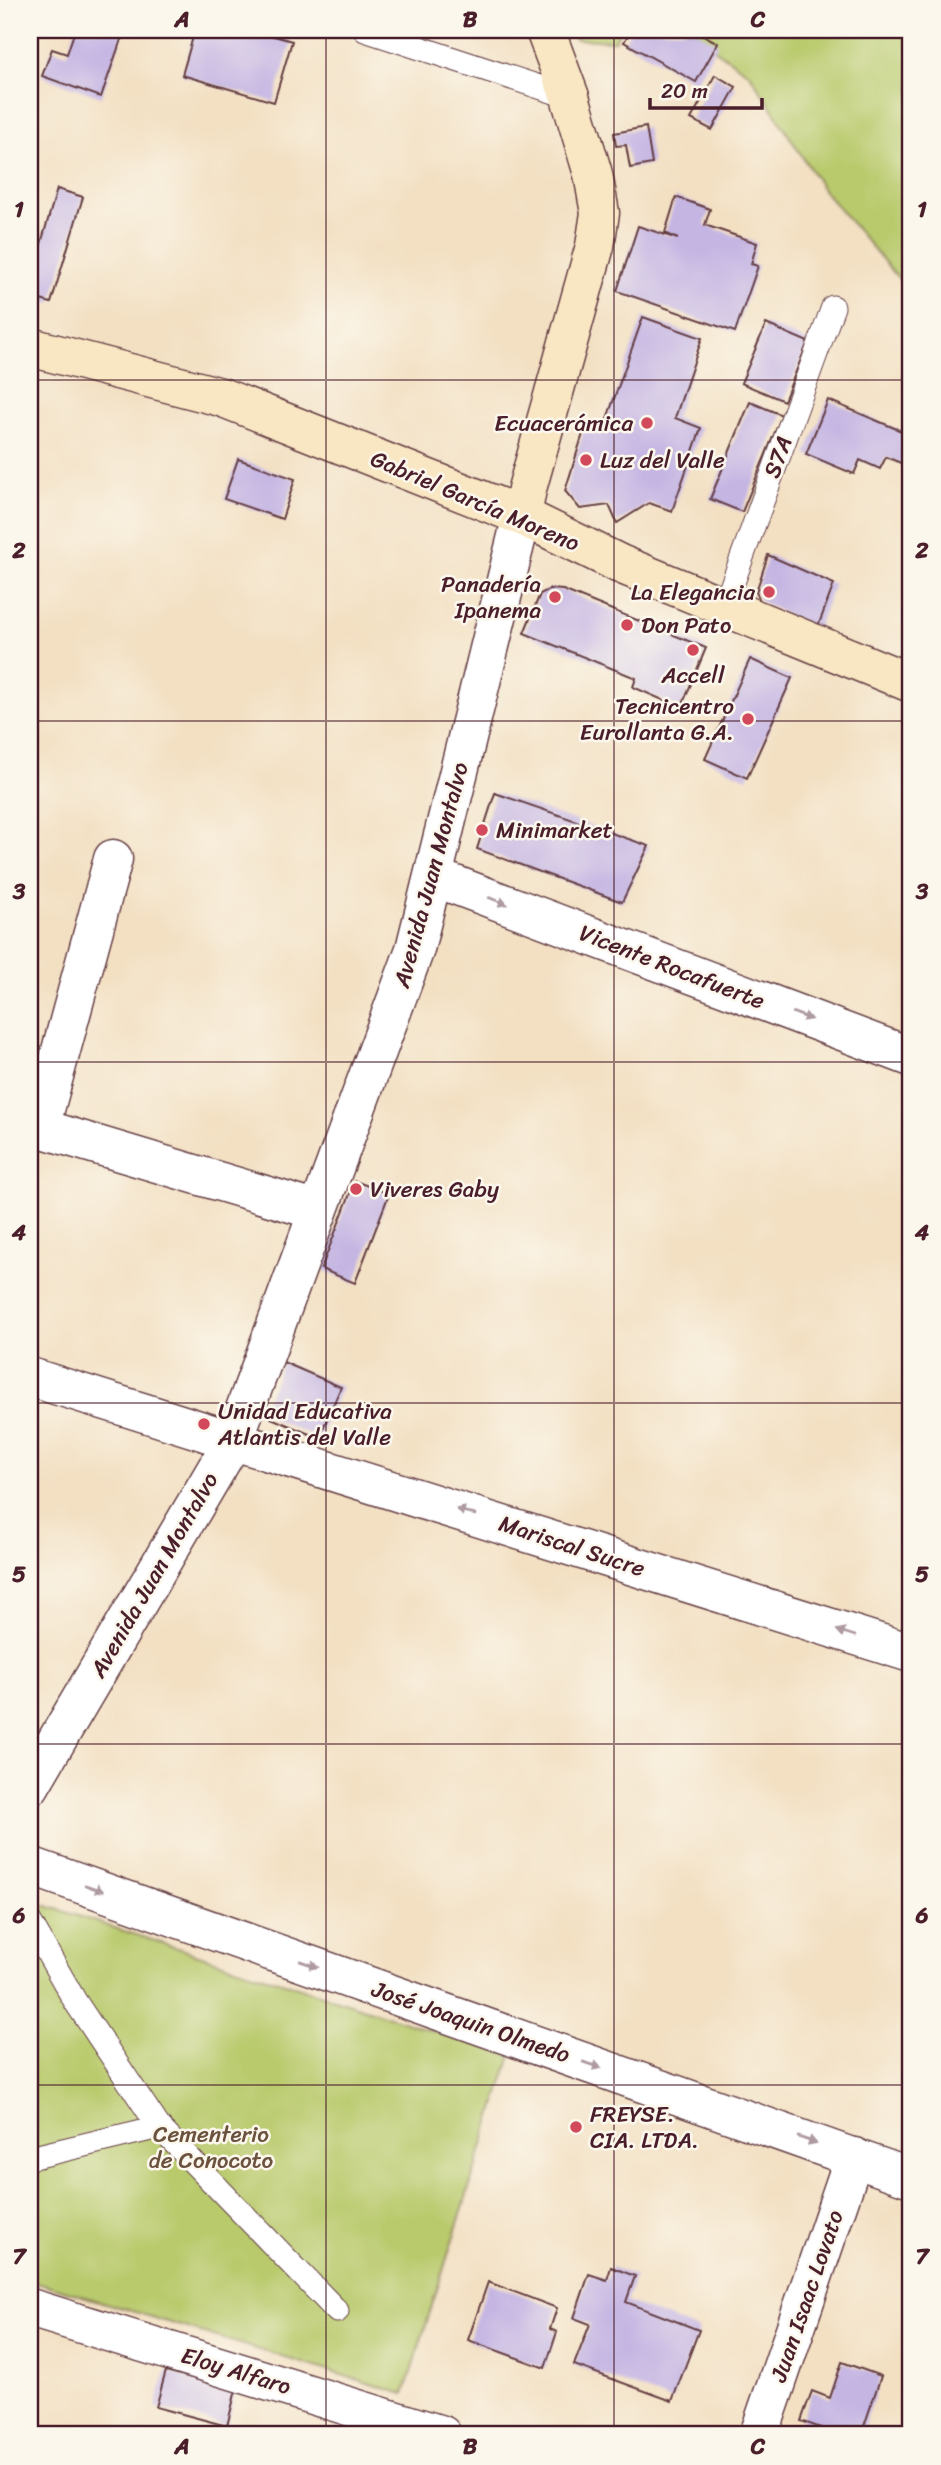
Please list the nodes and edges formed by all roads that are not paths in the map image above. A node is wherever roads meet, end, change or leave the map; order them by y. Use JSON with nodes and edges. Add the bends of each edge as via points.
{"nodes":[{"id":1,"x":365,"y":30,"type":"edge"},
{"id":2,"x":545,"y":30,"type":"edge"},
{"id":3,"x":570,"y":97,"type":"junction"},
{"id":4,"x":833,"y":307,"type":"dead end"},
{"id":5,"x":38,"y":350,"type":"edge"},
{"id":6,"x":522,"y":516,"type":"junction"},
{"id":7,"x":724,"y":607,"type":"junction"},
{"id":8,"x":911,"y":683,"type":"edge"},
{"id":9,"x":113,"y":859,"type":"dead end"},
{"id":10,"x":434,"y":877,"type":"junction"},
{"id":11,"x":911,"y":1057,"type":"edge"},
{"id":12,"x":35,"y":1126,"type":"edge"},
{"id":13,"x":318,"y":1211,"type":"junction"},
{"id":14,"x":30,"y":1377,"type":"edge"},
{"id":15,"x":234,"y":1439,"type":"junction"},
{"id":16,"x":911,"y":1653,"type":"edge"},
{"id":17,"x":30,"y":1786,"type":"edge"},
{"id":18,"x":30,"y":1866,"type":"edge"},
{"id":19,"x":30,"y":1922,"type":"edge"},
{"id":20,"x":159,"y":2127,"type":"junction"},
{"id":21,"x":854,"y":2157,"type":"junction"},
{"id":22,"x":30,"y":2158,"type":"edge"},
{"id":23,"x":911,"y":2178,"type":"edge"},
{"id":24,"x":30,"y":2308,"type":"edge"},
{"id":25,"x":337,"y":2311,"type":"dead end"},
{"id":26,"x":442,"y":2435,"type":"edge"},
{"id":27,"x":759,"y":2435,"type":"edge"}],
"edges":[{"from":1,"to":3,"type":"lane"},
{"from":2,"to":3,"type":"main road","name":"Avenida Juan Montalvo"},
{"from":3,"to":6,"type":"main road","name":"Avenida Juan Montalvo","via":[[600,214]]},
{"from":4,"to":7,"type":"lane","name":"S7A"},
{"from":5,"to":6,"type":"main road","name":"Gabriel García Moreno","via":[[221,397]]},
{"from":6,"to":7,"type":"main road","name":"Gabriel García Moreno","via":[[620,564]]},
{"from":6,"to":10,"type":"street","name":"Avenida Juan Montalvo"},
{"from":7,"to":8,"type":"main road","name":"Gabriel García Moreno"},
{"from":9,"to":12,"type":"street"},
{"from":10,"to":11,"type":"street","name":"Vicente Rocafuerte","one_way":true},
{"from":10,"to":13,"type":"street","name":"Avenida Juan Montalvo","via":[[415,949]]},
{"from":12,"to":13,"type":"street"},
{"from":13,"to":15,"type":"street","name":"Avenida Juan Montalvo"},
{"from":14,"to":15,"type":"street","name":"Mariscal Sucre"},
{"from":16,"to":15,"type":"street","name":"Mariscal Sucre","one_way":true},
{"from":15,"to":17,"type":"street","name":"Avenida Juan Montalvo"},
{"from":18,"to":21,"type":"street","name":"José Joaquin Olmedo","one_way":true},
{"from":19,"to":20,"type":"lane","via":[[75,2001]]},
{"from":20,"to":22,"type":"lane"},
{"from":20,"to":25,"type":"lane"},
{"from":21,"to":23,"type":"street","name":"José Joaquin Olmedo"},
{"from":21,"to":27,"type":"street","name":"Juan Isaac Lovato"},
{"from":24,"to":26,"type":"street","name":"Eloy Alfaro"}]}
